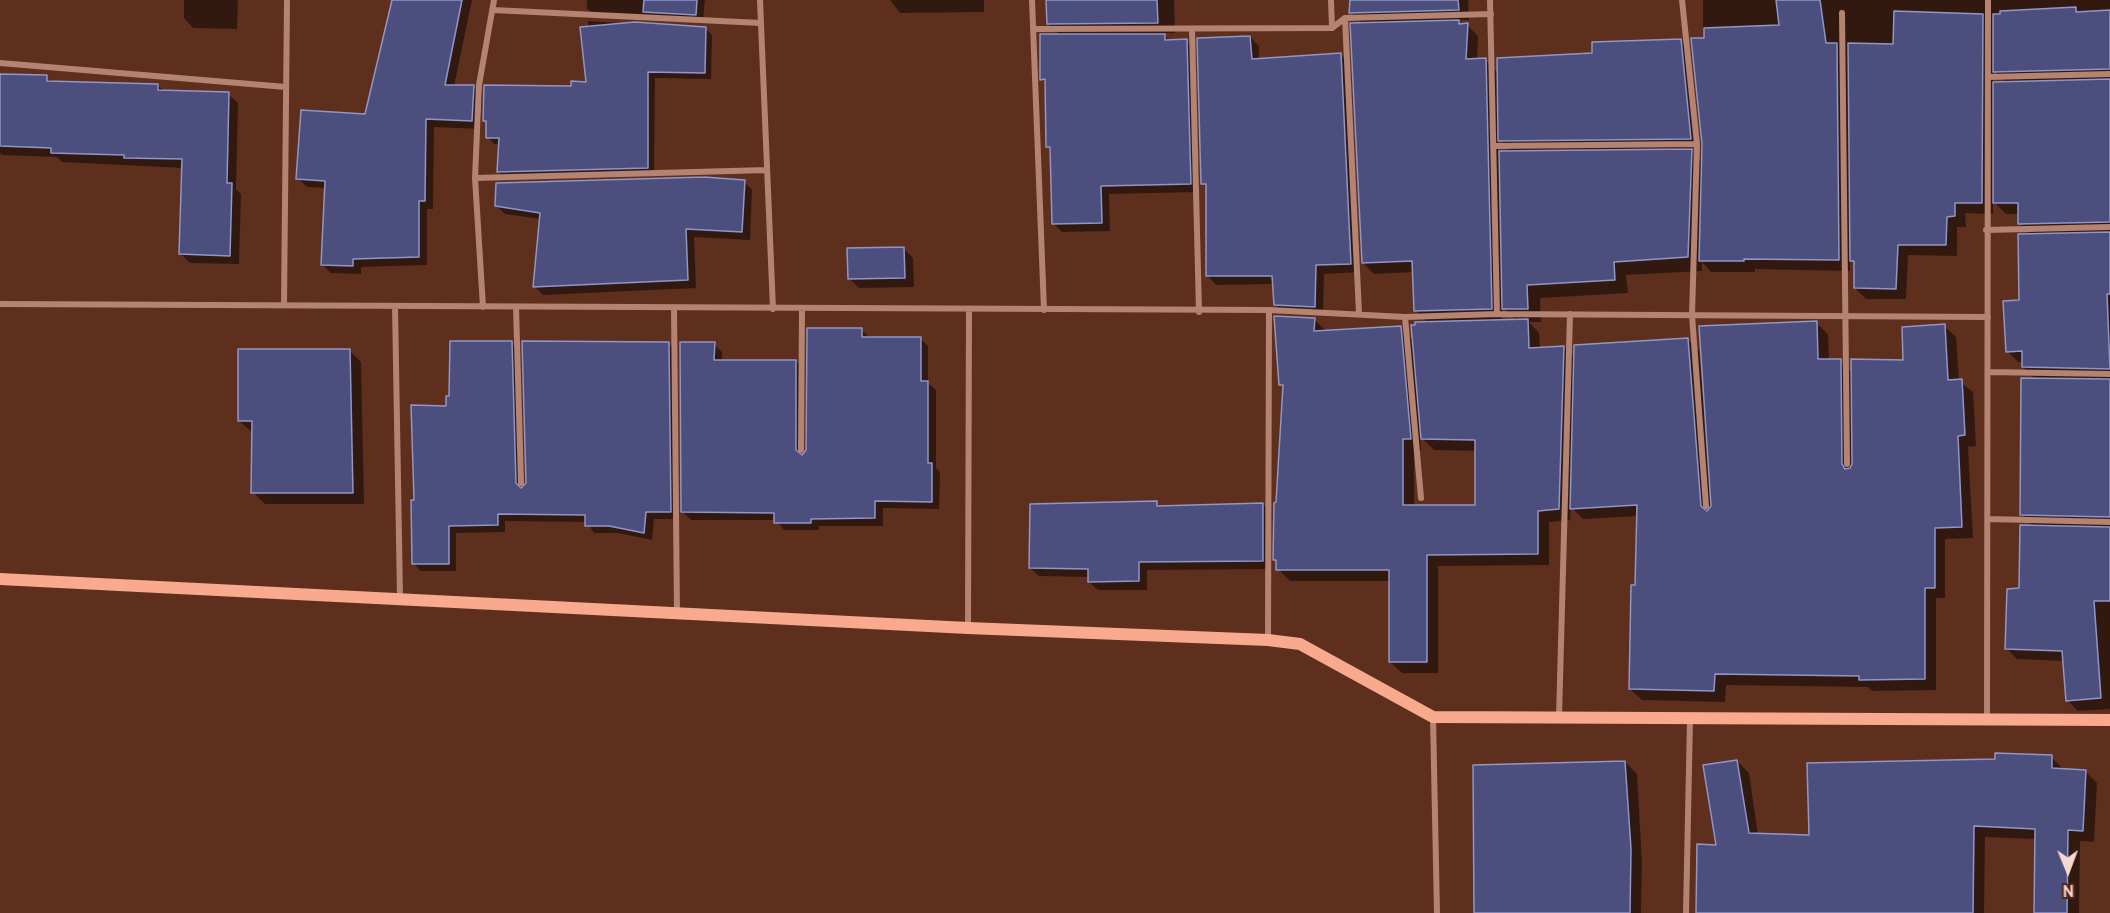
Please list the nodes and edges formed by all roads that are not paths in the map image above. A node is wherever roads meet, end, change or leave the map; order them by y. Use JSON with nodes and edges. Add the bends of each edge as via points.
{"nodes":[{"id":1,"x":287,"y":0,"type":"edge"},
{"id":2,"x":494,"y":0,"type":"edge"},
{"id":3,"x":760,"y":0,"type":"edge"},
{"id":4,"x":1032,"y":0,"type":"edge"},
{"id":5,"x":1331,"y":0,"type":"edge"},
{"id":6,"x":1490,"y":0,"type":"edge"},
{"id":7,"x":1682,"y":0,"type":"edge"},
{"id":8,"x":1988,"y":0,"type":"edge"},
{"id":9,"x":493,"y":10,"type":"junction"},
{"id":10,"x":1842,"y":13,"type":"dead end"},
{"id":11,"x":1491,"y":14,"type":"junction"},
{"id":12,"x":1346,"y":18,"type":"junction"},
{"id":13,"x":762,"y":23,"type":"junction"},
{"id":14,"x":1332,"y":28,"type":"junction"},
{"id":15,"x":1033,"y":29,"type":"junction"},
{"id":16,"x":1192,"y":29,"type":"junction"},
{"id":17,"x":0,"y":63,"type":"edge"},
{"id":18,"x":2110,"y":74,"type":"edge"},
{"id":19,"x":1988,"y":77,"type":"junction"},
{"id":20,"x":286,"y":87,"type":"junction"},
{"id":21,"x":1697,"y":144,"type":"junction"},
{"id":22,"x":1493,"y":146,"type":"junction"},
{"id":23,"x":767,"y":170,"type":"junction"},
{"id":24,"x":475,"y":178,"type":"junction"},
{"id":25,"x":2110,"y":227,"type":"edge"},
{"id":26,"x":1986,"y":230,"type":"junction"},
{"id":27,"x":0,"y":304,"type":"edge"},
{"id":28,"x":284,"y":305,"type":"junction"},
{"id":29,"x":395,"y":306,"type":"junction"},
{"id":30,"x":483,"y":307,"type":"junction"},
{"id":31,"x":516,"y":307,"type":"junction"},
{"id":32,"x":674,"y":308,"type":"junction"},
{"id":33,"x":773,"y":309,"type":"junction"},
{"id":34,"x":802,"y":309,"type":"junction"},
{"id":35,"x":969,"y":310,"type":"junction"},
{"id":36,"x":1044,"y":310,"type":"junction"},
{"id":37,"x":1269,"y":310,"type":"junction"},
{"id":38,"x":1199,"y":312,"type":"junction"},
{"id":39,"x":1359,"y":313,"type":"junction"},
{"id":40,"x":1497,"y":314,"type":"junction"},
{"id":41,"x":1570,"y":314,"type":"junction"},
{"id":42,"x":1692,"y":315,"type":"junction"},
{"id":43,"x":1845,"y":316,"type":"junction"},
{"id":44,"x":1406,"y":317,"type":"junction"},
{"id":45,"x":1988,"y":317,"type":"junction"},
{"id":46,"x":1988,"y":372,"type":"junction"},
{"id":47,"x":2110,"y":374,"type":"edge"},
{"id":48,"x":801,"y":450,"type":"dead end"},
{"id":49,"x":1847,"y":464,"type":"dead end"},
{"id":50,"x":521,"y":483,"type":"dead end"},
{"id":51,"x":1421,"y":498,"type":"dead end"},
{"id":52,"x":1706,"y":506,"type":"dead end"},
{"id":53,"x":1988,"y":519,"type":"junction"},
{"id":54,"x":2110,"y":522,"type":"edge"},
{"id":55,"x":0,"y":579,"type":"edge"},
{"id":56,"x":400,"y":597,"type":"junction"},
{"id":57,"x":677,"y":614,"type":"junction"},
{"id":58,"x":968,"y":628,"type":"junction"},
{"id":59,"x":1268,"y":640,"type":"junction"},
{"id":60,"x":1433,"y":717,"type":"junction"},
{"id":61,"x":1559,"y":717,"type":"junction"},
{"id":62,"x":1690,"y":718,"type":"junction"},
{"id":63,"x":1987,"y":719,"type":"junction"},
{"id":64,"x":2110,"y":720,"type":"edge"},
{"id":65,"x":1437,"y":913,"type":"edge"},
{"id":66,"x":1686,"y":913,"type":"edge"}],
"edges":[{"from":1,"to":20,"type":"street"},
{"from":2,"to":9,"type":"street"},
{"from":3,"to":13,"type":"street"},
{"from":4,"to":15,"type":"street"},
{"from":5,"to":14,"type":"street"},
{"from":6,"to":11,"type":"street"},
{"from":7,"to":21,"type":"street"},
{"from":8,"to":19,"type":"street"},
{"from":9,"to":13,"type":"street"},
{"from":9,"to":24,"type":"street","via":[[479,85]]},
{"from":10,"to":43,"type":"street"},
{"from":11,"to":12,"type":"street"},
{"from":11,"to":22,"type":"street"},
{"from":12,"to":14,"type":"street"},
{"from":12,"to":39,"type":"street"},
{"from":13,"to":23,"type":"street"},
{"from":14,"to":16,"type":"street"},
{"from":15,"to":16,"type":"street"},
{"from":15,"to":36,"type":"street"},
{"from":16,"to":38,"type":"street"},
{"from":17,"to":20,"type":"street"},
{"from":18,"to":19,"type":"street"},
{"from":19,"to":26,"type":"street"},
{"from":20,"to":28,"type":"street"},
{"from":21,"to":22,"type":"street"},
{"from":21,"to":42,"type":"street"},
{"from":22,"to":40,"type":"street"},
{"from":23,"to":24,"type":"street"},
{"from":23,"to":33,"type":"street"},
{"from":24,"to":30,"type":"street"},
{"from":25,"to":26,"type":"street"},
{"from":26,"to":45,"type":"street"},
{"from":27,"to":28,"type":"street"},
{"from":28,"to":29,"type":"street"},
{"from":29,"to":30,"type":"street"},
{"from":29,"to":56,"type":"street"},
{"from":30,"to":31,"type":"street"},
{"from":31,"to":32,"type":"street"},
{"from":31,"to":50,"type":"street"},
{"from":32,"to":33,"type":"street"},
{"from":32,"to":57,"type":"street"},
{"from":33,"to":34,"type":"street"},
{"from":34,"to":35,"type":"street"},
{"from":34,"to":48,"type":"street"},
{"from":35,"to":36,"type":"street"},
{"from":35,"to":58,"type":"street"},
{"from":36,"to":38,"type":"street"},
{"from":37,"to":38,"type":"street"},
{"from":37,"to":39,"type":"street"},
{"from":37,"to":59,"type":"street"},
{"from":39,"to":44,"type":"street"},
{"from":40,"to":41,"type":"street"},
{"from":40,"to":44,"type":"street"},
{"from":41,"to":42,"type":"street"},
{"from":41,"to":61,"type":"street"},
{"from":42,"to":43,"type":"street"},
{"from":42,"to":52,"type":"street"},
{"from":43,"to":45,"type":"street"},
{"from":43,"to":49,"type":"street"},
{"from":44,"to":51,"type":"street"},
{"from":45,"to":46,"type":"street"},
{"from":46,"to":47,"type":"street"},
{"from":46,"to":53,"type":"street"},
{"from":53,"to":54,"type":"street"},
{"from":53,"to":63,"type":"street"},
{"from":55,"to":56,"type":"street"},
{"from":56,"to":57,"type":"street"},
{"from":57,"to":58,"type":"street"},
{"from":58,"to":59,"type":"street"},
{"from":59,"to":60,"type":"street","via":[[1300,644]]},
{"from":60,"to":61,"type":"street"},
{"from":60,"to":65,"type":"street"},
{"from":61,"to":62,"type":"street"},
{"from":62,"to":63,"type":"street"},
{"from":62,"to":66,"type":"street"},
{"from":63,"to":64,"type":"street"}]}
